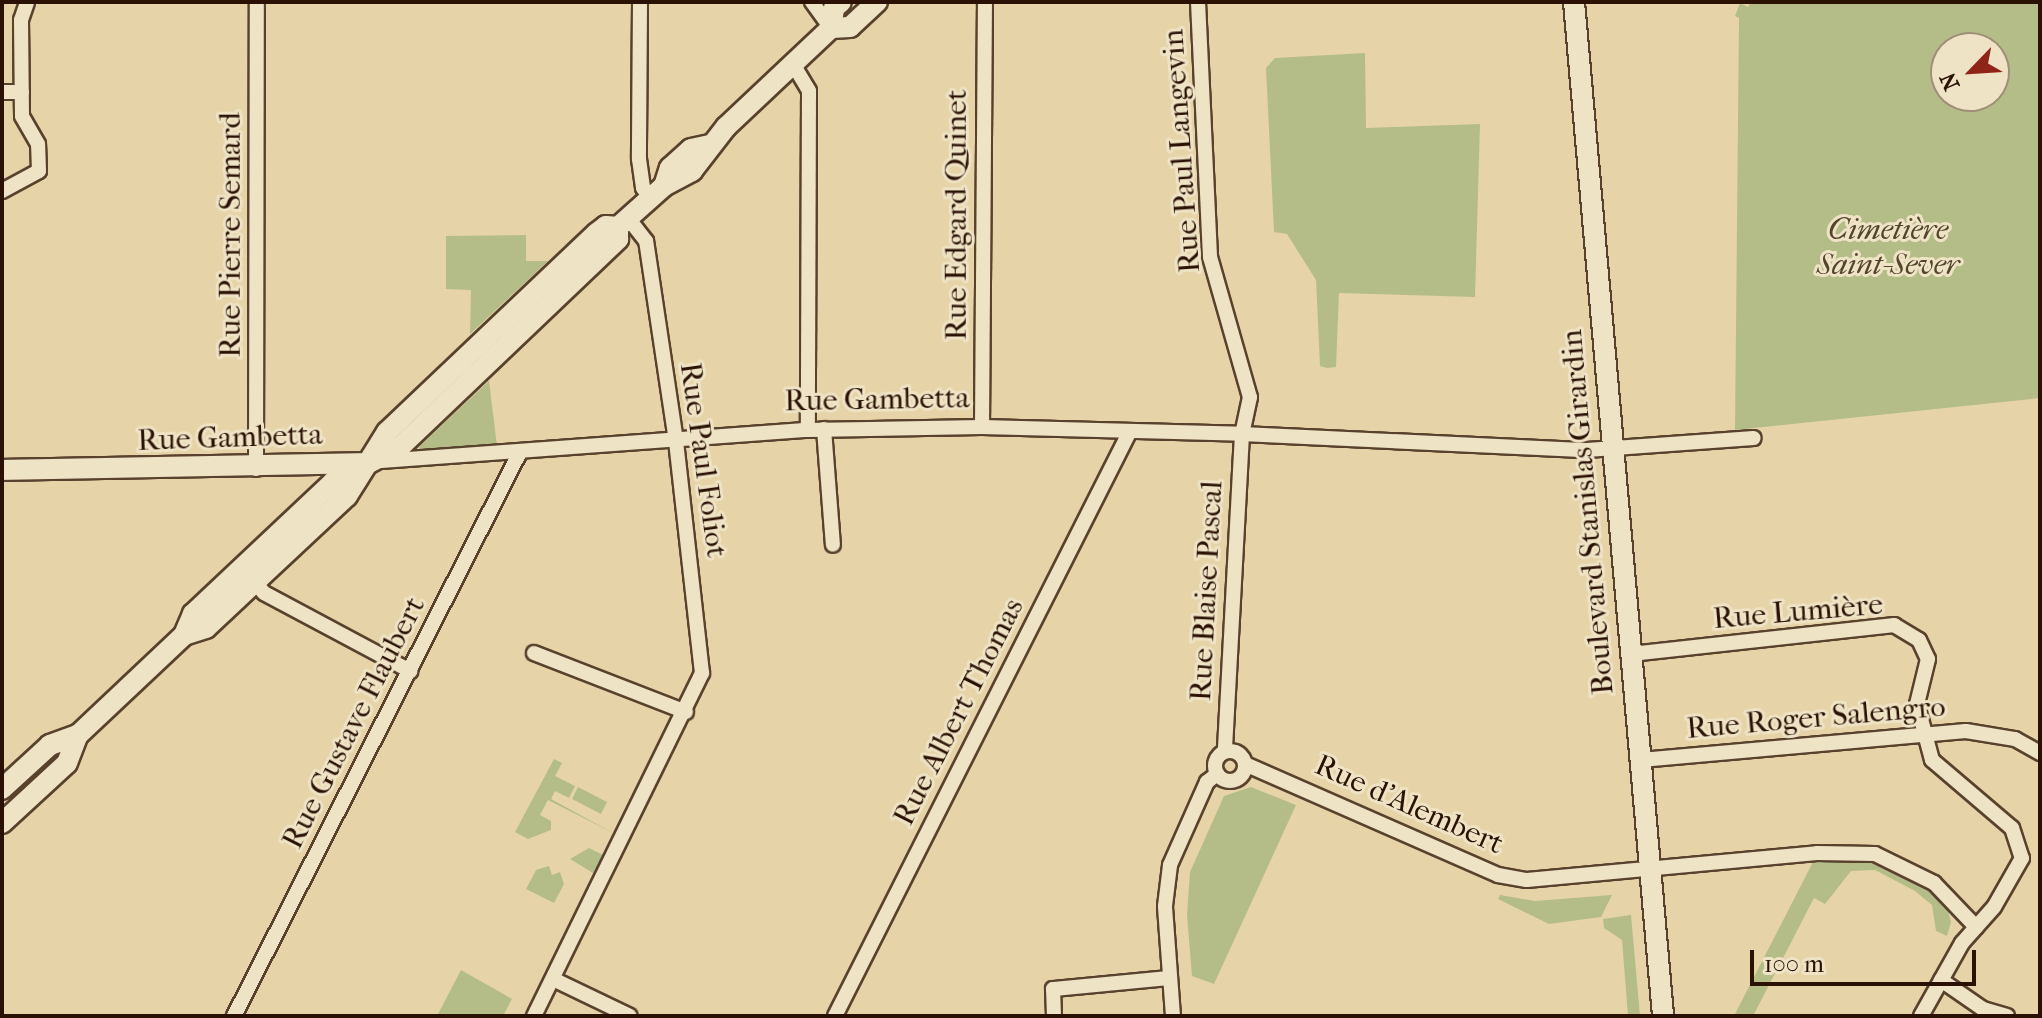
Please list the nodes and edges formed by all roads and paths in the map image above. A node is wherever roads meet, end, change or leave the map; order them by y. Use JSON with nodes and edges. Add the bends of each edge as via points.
{"nodes":[{"id":1,"x":257,"y":2,"type":"edge"},
{"id":2,"x":640,"y":2,"type":"edge"},
{"id":3,"x":812,"y":2,"type":"edge"},
{"id":4,"x":841,"y":2,"type":"edge"},
{"id":5,"x":877,"y":2,"type":"edge"},
{"id":6,"x":985,"y":2,"type":"edge"},
{"id":7,"x":1198,"y":2,"type":"edge"},
{"id":8,"x":1574,"y":2,"type":"edge"},
{"id":9,"x":27,"y":3,"type":"edge"},
{"id":10,"x":831,"y":28,"type":"junction"},
{"id":11,"x":793,"y":64,"type":"junction"},
{"id":12,"x":2,"y":92,"type":"edge"},
{"id":13,"x":22,"y":92,"type":"junction"},
{"id":14,"x":2,"y":191,"type":"edge"},
{"id":15,"x":657,"y":192,"type":"junction"},
{"id":16,"x":623,"y":222,"type":"junction"},
{"id":17,"x":982,"y":427,"type":"junction"},
{"id":18,"x":824,"y":429,"type":"junction"},
{"id":19,"x":808,"y":430,"type":"junction"},
{"id":20,"x":1130,"y":431,"type":"junction"},
{"id":21,"x":1242,"y":434,"type":"junction"},
{"id":22,"x":1754,"y":438,"type":"dead end"},
{"id":23,"x":676,"y":441,"type":"junction"},
{"id":24,"x":1613,"y":448,"type":"junction"},
{"id":25,"x":520,"y":452,"type":"junction"},
{"id":26,"x":369,"y":463,"type":"junction"},
{"id":27,"x":256,"y":469,"type":"junction"},
{"id":28,"x":2,"y":470,"type":"edge"},
{"id":29,"x":833,"y":545,"type":"dead end"},
{"id":30,"x":255,"y":582,"type":"junction"},
{"id":31,"x":184,"y":635,"type":"junction"},
{"id":32,"x":534,"y":653,"type":"dead end"},
{"id":33,"x":1631,"y":654,"type":"junction"},
{"id":34,"x":410,"y":671,"type":"junction"},
{"id":35,"x":686,"y":712,"type":"junction"},
{"id":36,"x":1923,"y":732,"type":"junction"},
{"id":37,"x":78,"y":735,"type":"junction"},
{"id":38,"x":1225,"y":752,"type":"junction"},
{"id":39,"x":2040,"y":753,"type":"edge"},
{"id":40,"x":1641,"y":760,"type":"junction"},
{"id":41,"x":1245,"y":764,"type":"junction"},
{"id":42,"x":1217,"y":774,"type":"junction"},
{"id":43,"x":7,"y":778,"type":"edge"},
{"id":44,"x":2,"y":823,"type":"edge"},
{"id":45,"x":1650,"y":870,"type":"junction"},
{"id":46,"x":1976,"y":927,"type":"junction"},
{"id":47,"x":1169,"y":978,"type":"junction"},
{"id":48,"x":553,"y":979,"type":"junction"},
{"id":49,"x":1941,"y":980,"type":"junction"},
{"id":50,"x":1981,"y":1012,"type":"edge"},
{"id":51,"x":234,"y":1016,"type":"edge"},
{"id":52,"x":534,"y":1016,"type":"edge"},
{"id":53,"x":630,"y":1016,"type":"edge"},
{"id":54,"x":835,"y":1016,"type":"edge"},
{"id":55,"x":1054,"y":1016,"type":"edge"},
{"id":56,"x":1173,"y":1016,"type":"edge"},
{"id":57,"x":1663,"y":1016,"type":"edge"},
{"id":58,"x":1921,"y":1016,"type":"edge"},
{"id":59,"x":2007,"y":1016,"type":"edge"}],
"edges":[{"from":1,"to":27,"type":"street","name":"Rue Pierre Semard"},
{"from":2,"to":15,"type":"street","via":[[639,159],[643,188]]},
{"from":3,"to":10,"type":"street"},
{"from":4,"to":10,"type":"main road","via":[[834,8]]},
{"from":5,"to":10,"type":"main road","via":[[850,27]]},
{"from":6,"to":17,"type":"street","name":"Rue Edgard Quinet"},
{"from":7,"to":21,"type":"street","name":"Rue Paul Langevin","via":[[1207,229],[1227,330],[1250,397]]},
{"from":8,"to":24,"type":"main road","name":"Boulevard Stanislas Girardin"},
{"from":9,"to":13,"type":"street","via":[[21,20]]},
{"from":10,"to":11,"type":"main road"},
{"from":11,"to":15,"type":"main road","via":[[710,145],[692,171]]},
{"from":11,"to":19,"type":"street","via":[[809,91]]},
{"from":12,"to":13,"type":"street"},
{"from":13,"to":14,"type":"street","via":[[22,116],[38,144],[39,171]]},
{"from":15,"to":16,"type":"main road"},
{"from":16,"to":23,"type":"street","name":"Rue Paul Foliot","via":[[646,241]]},
{"from":16,"to":26,"type":"main road","via":[[618,239],[526,329],[401,446]]},
{"from":16,"to":26,"type":"main road","via":[[597,233],[387,432]]},
{"from":17,"to":18,"type":"street","name":"Rue Gambetta"},
{"from":17,"to":20,"type":"street","name":"Rue Gambetta"},
{"from":18,"to":19,"type":"street","name":"Rue Gambetta"},
{"from":18,"to":29,"type":"street"},
{"from":19,"to":23,"type":"street","name":"Rue Gambetta"},
{"from":20,"to":21,"type":"street","name":"Rue Gambetta"},
{"from":20,"to":54,"type":"street","name":"Rue Albert Thomas"},
{"from":21,"to":24,"type":"street","name":"Rue Gambetta"},
{"from":21,"to":38,"type":"street","name":"Rue Blaise Pascal"},
{"from":22,"to":24,"type":"street","name":"Rue Gambetta"},
{"from":23,"to":25,"type":"street","name":"Rue Gambetta"},
{"from":23,"to":35,"type":"street","name":"Rue Paul Foliot","via":[[702,650],[700,684]]},
{"from":24,"to":33,"type":"main road","name":"Boulevard Stanislas Girardin"},
{"from":25,"to":26,"type":"street","name":"Rue Gambetta"},
{"from":25,"to":34,"type":"street","name":"Rue Gustave Flaubert"},
{"from":26,"to":27,"type":"main road","name":"Rue Gambetta"},
{"from":26,"to":30,"type":"main road","via":[[347,496]]},
{"from":26,"to":31,"type":"main road","via":[[323,492],[193,614]]},
{"from":27,"to":28,"type":"main road","name":"Rue Gambetta"},
{"from":30,"to":31,"type":"main road","via":[[206,628]]},
{"from":30,"to":34,"type":"street","via":[[264,593]]},
{"from":31,"to":37,"type":"main road"},
{"from":32,"to":35,"type":"street"},
{"from":33,"to":36,"type":"street","name":"Rue Lumière","via":[[1894,625],[1919,640],[1928,659],[1917,704]]},
{"from":33,"to":40,"type":"main road","name":"Boulevard Stanislas Girardin"},
{"from":34,"to":51,"type":"street","name":"Rue Gustave Flaubert"},
{"from":35,"to":48,"type":"street","name":"Rue Paul Foliot"},
{"from":36,"to":39,"type":"street","name":"Rue Roger Salengro","via":[[1966,731],[2015,739]]},
{"from":36,"to":40,"type":"street","name":"Rue Roger Salengro"},
{"from":36,"to":46,"type":"street","via":[[1932,760],[2012,828],[2020,844],[2022,858],[2014,877]]},
{"from":37,"to":43,"type":"main road","via":[[50,745]]},
{"from":37,"to":44,"type":"main road","via":[[67,763]]},
{"from":38,"to":41,"type":"street","via":[[1236,752]]},
{"from":38,"to":42,"type":"street","via":[[1216,761]]},
{"from":40,"to":45,"type":"main road","name":"Boulevard Stanislas Girardin"},
{"from":41,"to":42,"type":"street","via":[[1236,780]]},
{"from":41,"to":45,"type":"street","name":"Rue d'Alembert","via":[[1498,875],[1527,880]]},
{"from":42,"to":47,"type":"street","via":[[1207,782],[1170,865],[1165,906]]},
{"from":45,"to":46,"type":"street","name":"Rue d'Alembert","via":[[1817,853],[1875,854],[1934,883]]},
{"from":45,"to":57,"type":"main road","name":"Boulevard Stanislas Girardin"},
{"from":46,"to":49,"type":"street"},
{"from":47,"to":55,"type":"street","via":[[1053,989]]},
{"from":47,"to":56,"type":"street"},
{"from":48,"to":52,"type":"street","name":"Rue Paul Foliot"},
{"from":48,"to":53,"type":"street"},
{"from":49,"to":50,"type":"street"},
{"from":49,"to":58,"type":"street"},
{"from":50,"to":59,"type":"street"}]}
